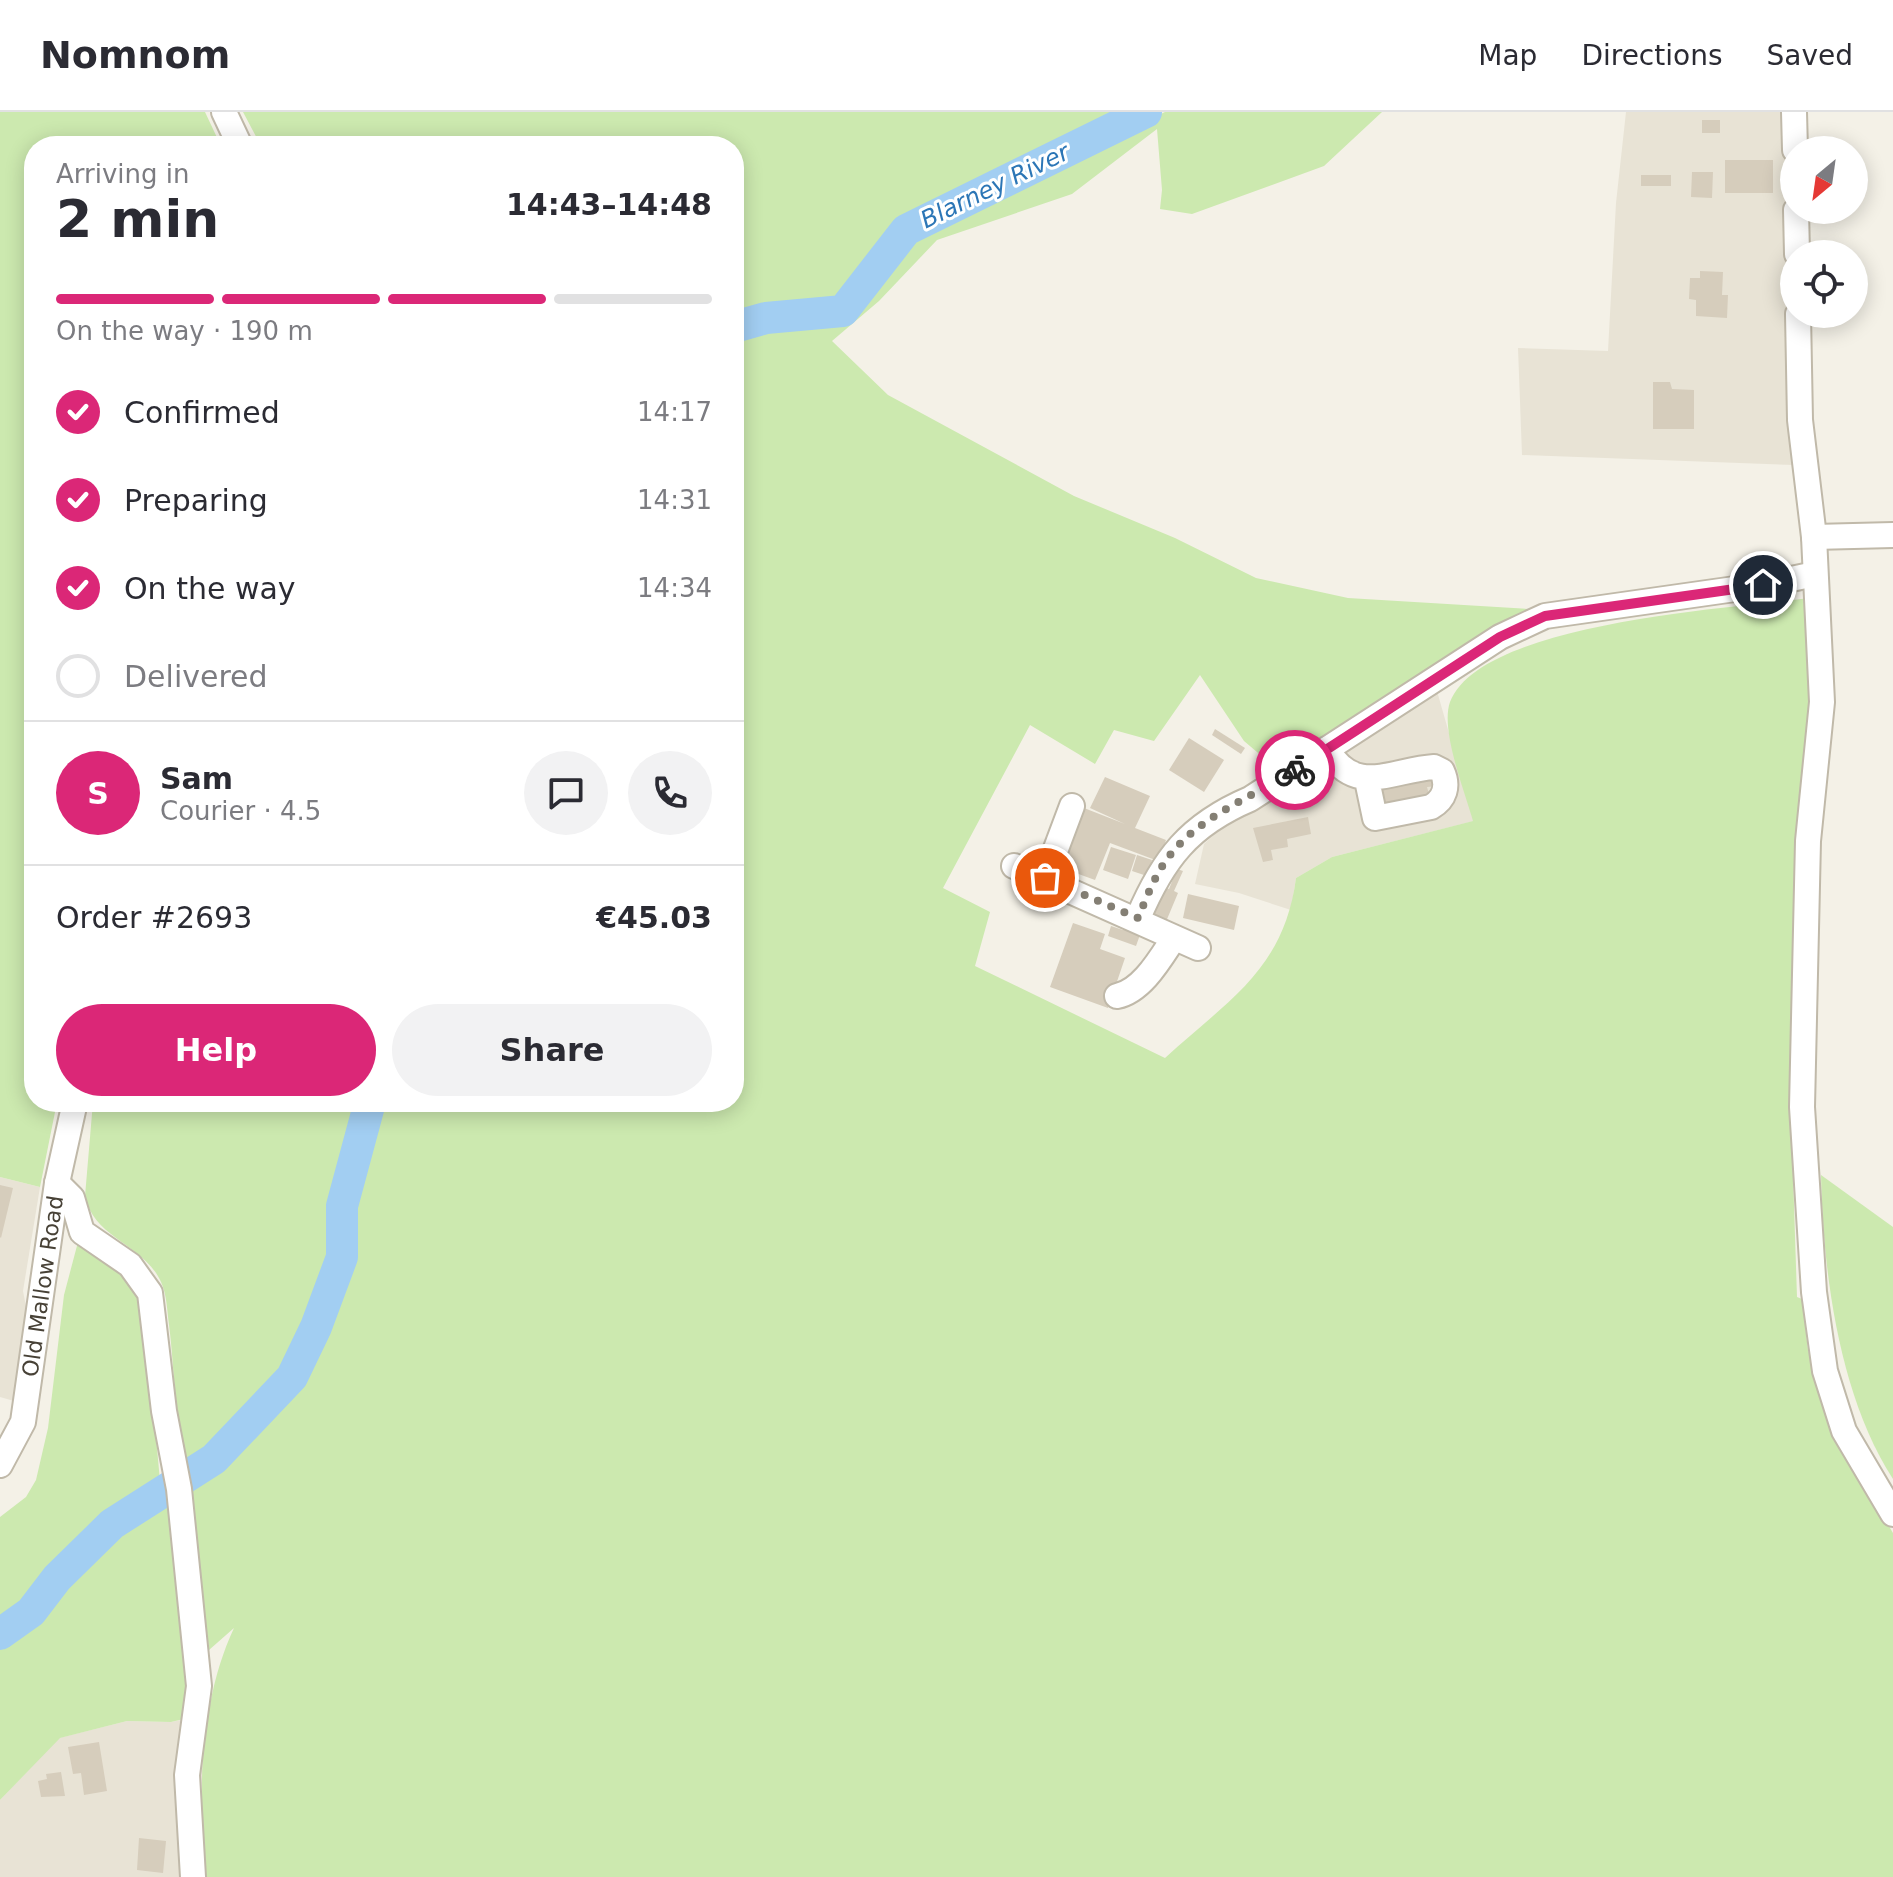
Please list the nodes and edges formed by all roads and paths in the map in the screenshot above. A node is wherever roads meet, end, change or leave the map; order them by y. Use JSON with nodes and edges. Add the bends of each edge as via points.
{"nodes":[{"id":1,"x":224,"y":112,"type":"edge"},
{"id":2,"x":1794,"y":112,"type":"edge"},
{"id":3,"x":235,"y":136,"type":"edge"},
{"id":4,"x":1795,"y":136,"type":"edge"},
{"id":5,"x":1798,"y":328,"type":"edge"},
{"id":6,"x":1893,"y":535,"type":"edge"},
{"id":7,"x":1814,"y":537,"type":"junction"},
{"id":8,"x":1815,"y":574,"type":"junction"},
{"id":9,"x":1327,"y":749,"type":"junction"},
{"id":10,"x":1367,"y":780,"type":"dead end"},
{"id":11,"x":1072,"y":806,"type":"dead end"},
{"id":12,"x":1014,"y":866,"type":"dead end"},
{"id":13,"x":1045,"y":878,"type":"junction"},
{"id":14,"x":1138,"y":918,"type":"junction"},
{"id":15,"x":1174,"y":938,"type":"junction"},
{"id":16,"x":1198,"y":948,"type":"dead end"},
{"id":17,"x":1117,"y":996,"type":"dead end"},
{"id":18,"x":73,"y":1112,"type":"edge"},
{"id":19,"x":57,"y":1183,"type":"junction"},
{"id":20,"x":0,"y":1465,"type":"edge"},
{"id":21,"x":1893,"y":1514,"type":"edge"},
{"id":22,"x":193,"y":1877,"type":"edge"}],
"edges":[{"from":1,"to":3,"type":"street"},
{"from":2,"to":4,"type":"street"},
{"from":5,"to":7,"type":"street","via":[[1800,420]]},
{"from":6,"to":7,"type":"street"},
{"from":7,"to":8,"type":"street"},
{"from":8,"to":9,"type":"street","via":[[1545,616],[1500,637]]},
{"from":8,"to":21,"type":"street","via":[[1822,702],[1808,841],[1802,1107],[1814,1292],[1825,1371],[1844,1431]]},
{"from":9,"to":10,"type":"street","via":[[1335,763]]},
{"from":9,"to":14,"type":"street","via":[[1250,799],[1217,813],[1176,848]]},
{"from":11,"to":13,"type":"street"},
{"from":12,"to":13,"type":"street"},
{"from":13,"to":14,"type":"street"},
{"from":14,"to":15,"type":"street"},
{"from":15,"to":16,"type":"street"},
{"from":15,"to":17,"type":"street","via":[[1140,982],[1128,994]]},
{"from":18,"to":19,"type":"street","name":"Old Mallow Road"},
{"from":19,"to":20,"type":"street","name":"Old Mallow Road","via":[[23,1422]]},
{"from":19,"to":22,"type":"street","via":[[72,1198],[82,1232],[130,1265],[150,1293],[177,1477],[199,1686],[187,1775]]}]}
